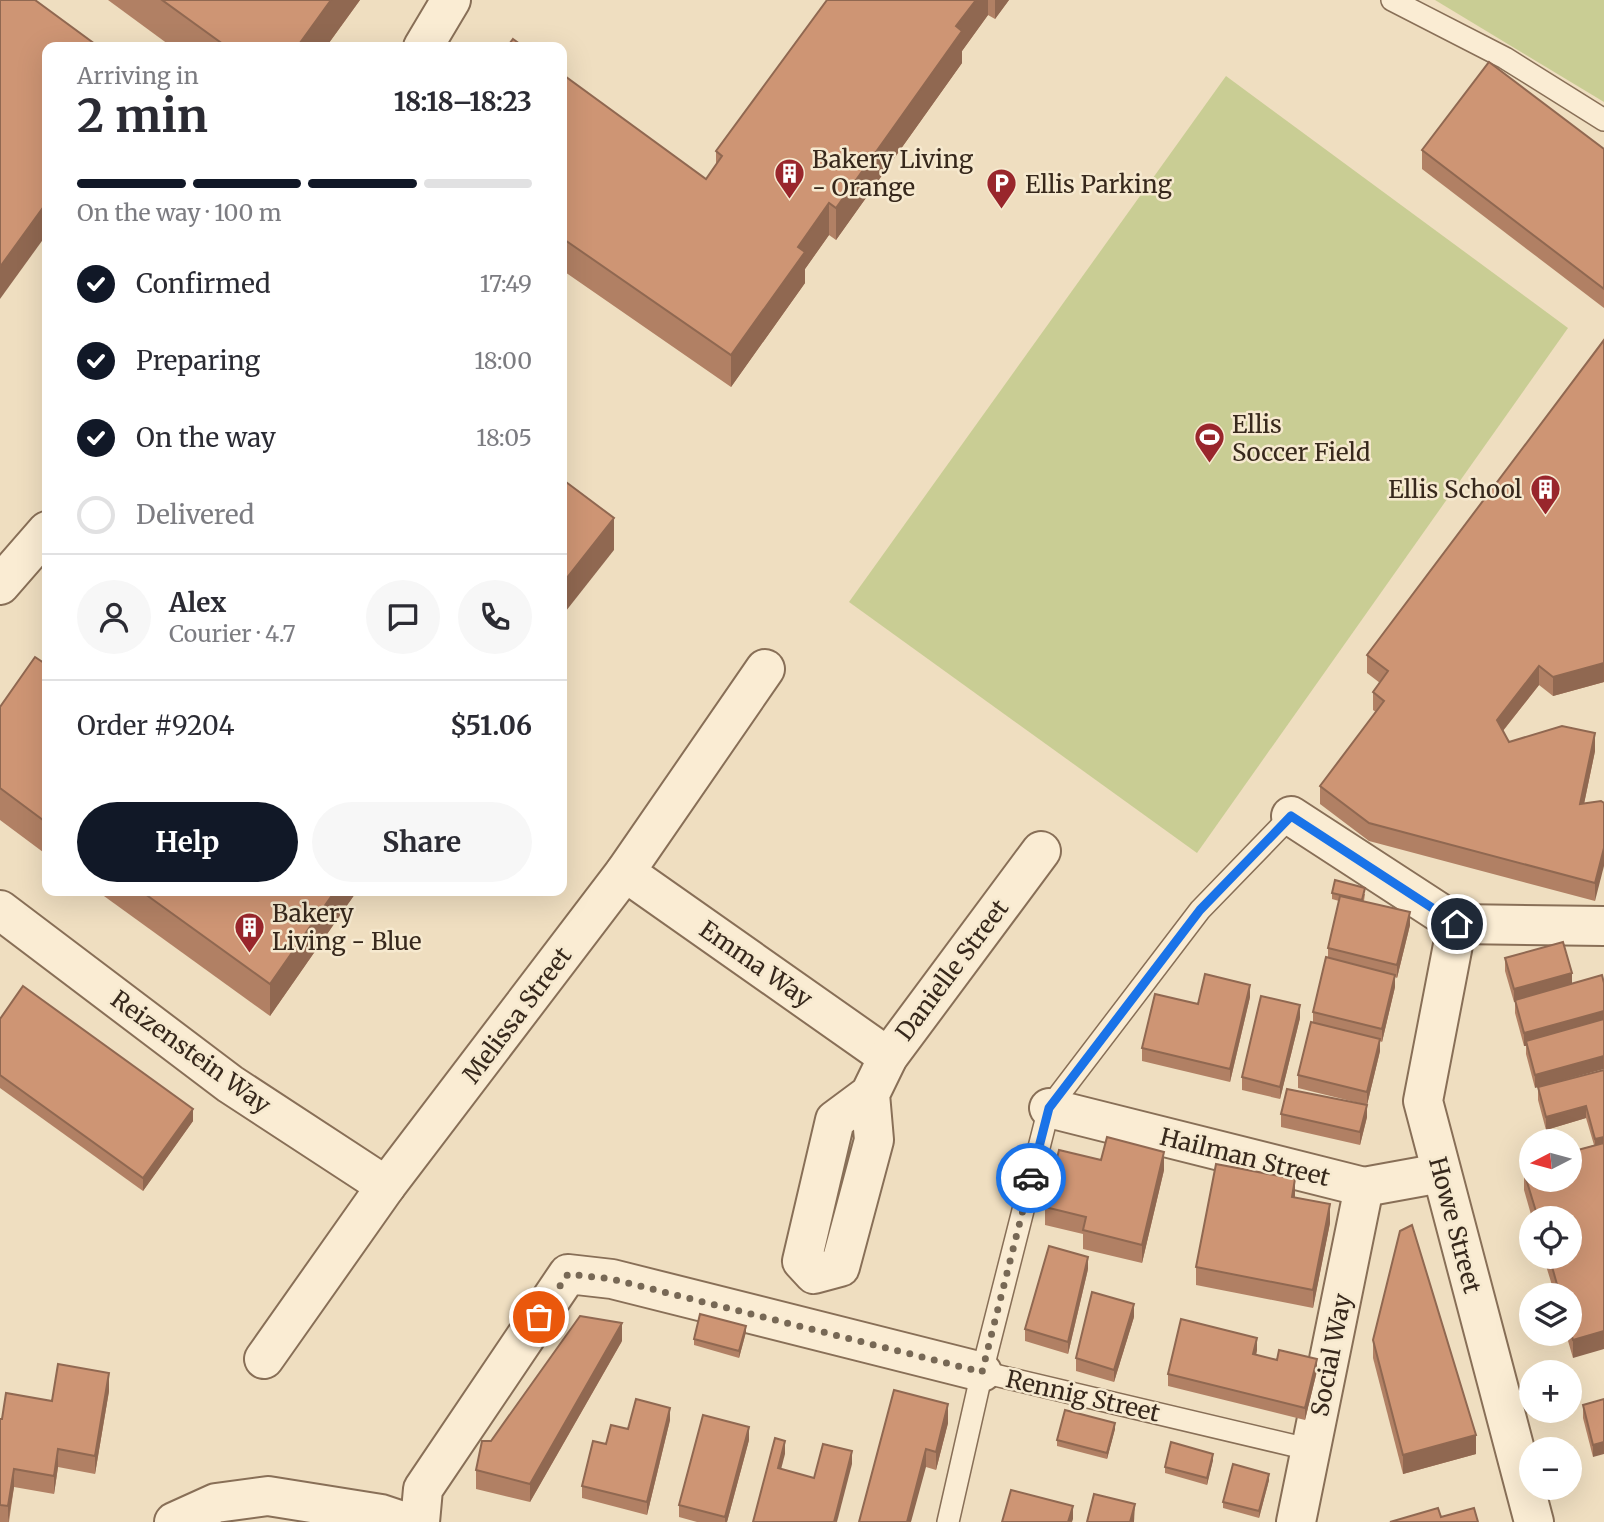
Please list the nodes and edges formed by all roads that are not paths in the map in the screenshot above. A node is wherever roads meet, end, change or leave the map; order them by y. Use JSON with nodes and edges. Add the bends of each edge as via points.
{"nodes":[{"id":1,"x":451,"y":0,"type":"edge"},
{"id":2,"x":1392,"y":0,"type":"edge"},
{"id":3,"x":426,"y":42,"type":"edge"},
{"id":4,"x":1604,"y":120,"type":"edge"},
{"id":5,"x":42,"y":537,"type":"edge"},
{"id":6,"x":0,"y":585,"type":"edge"},
{"id":7,"x":765,"y":669,"type":"dead end"},
{"id":8,"x":1291,"y":816,"type":"joint"},
{"id":9,"x":1041,"y":851,"type":"dead end"},
{"id":10,"x":625,"y":872,"type":"junction"},
{"id":11,"x":0,"y":911,"type":"edge"},
{"id":12,"x":1457,"y":924,"type":"junction"},
{"id":13,"x":1604,"y":926,"type":"edge"},
{"id":14,"x":888,"y":1056,"type":"junction"},
{"id":15,"x":870,"y":1094,"type":"dead end"},
{"id":16,"x":1049,"y":1108,"type":"junction"},
{"id":17,"x":1441,"y":1173,"type":"junction"},
{"id":18,"x":386,"y":1186,"type":"junction"},
{"id":19,"x":1364,"y":1187,"type":"junction"},
{"id":20,"x":264,"y":1359,"type":"dead end"},
{"id":21,"x":982,"y":1372,"type":"junction"},
{"id":22,"x":1312,"y":1450,"type":"junction"},
{"id":23,"x":174,"y":1522,"type":"edge"},
{"id":24,"x":405,"y":1522,"type":"edge"},
{"id":25,"x":420,"y":1522,"type":"edge"},
{"id":26,"x":948,"y":1522,"type":"edge"},
{"id":27,"x":1296,"y":1522,"type":"edge"},
{"id":28,"x":1534,"y":1522,"type":"edge"}],
"edges":[{"from":1,"to":3,"type":"street"},
{"from":2,"to":4,"type":"lane","via":[[1505,58]]},
{"from":5,"to":6,"type":"street"},
{"from":7,"to":10,"type":"street","name":"Melissa Street"},
{"from":8,"to":12,"type":"street"},
{"from":8,"to":16,"type":"lane","via":[[1200,910]]},
{"from":9,"to":14,"type":"street","name":"Danielle Street"},
{"from":10,"to":14,"type":"street","name":"Emma Way"},
{"from":10,"to":18,"type":"street","name":"Melissa Street"},
{"from":11,"to":18,"type":"street","name":"Reizenstein Way","via":[[230,1084]]},
{"from":12,"to":13,"type":"street"},
{"from":12,"to":17,"type":"street","name":"Howe Street","via":[[1423,1101]]},
{"from":14,"to":15,"type":"street","name":"Danielle Street"},
{"from":16,"to":19,"type":"street","name":"Hailman Street"},
{"from":16,"to":21,"type":"lane"},
{"from":17,"to":19,"type":"street","name":"Hailman Street"},
{"from":17,"to":28,"type":"street","name":"Howe Street"},
{"from":18,"to":20,"type":"street","name":"Melissa Street"},
{"from":19,"to":22,"type":"street","name":"Social Way"},
{"from":21,"to":22,"type":"lane","name":"Rennig Street"},
{"from":21,"to":25,"type":"street","name":"Rennig Street","via":[[612,1279],[568,1274],[423,1489]]},
{"from":21,"to":26,"type":"lane"},
{"from":22,"to":27,"type":"street","name":"Social Way"},
{"from":23,"to":24,"type":"street","via":[[216,1503],[268,1496]]}]}
